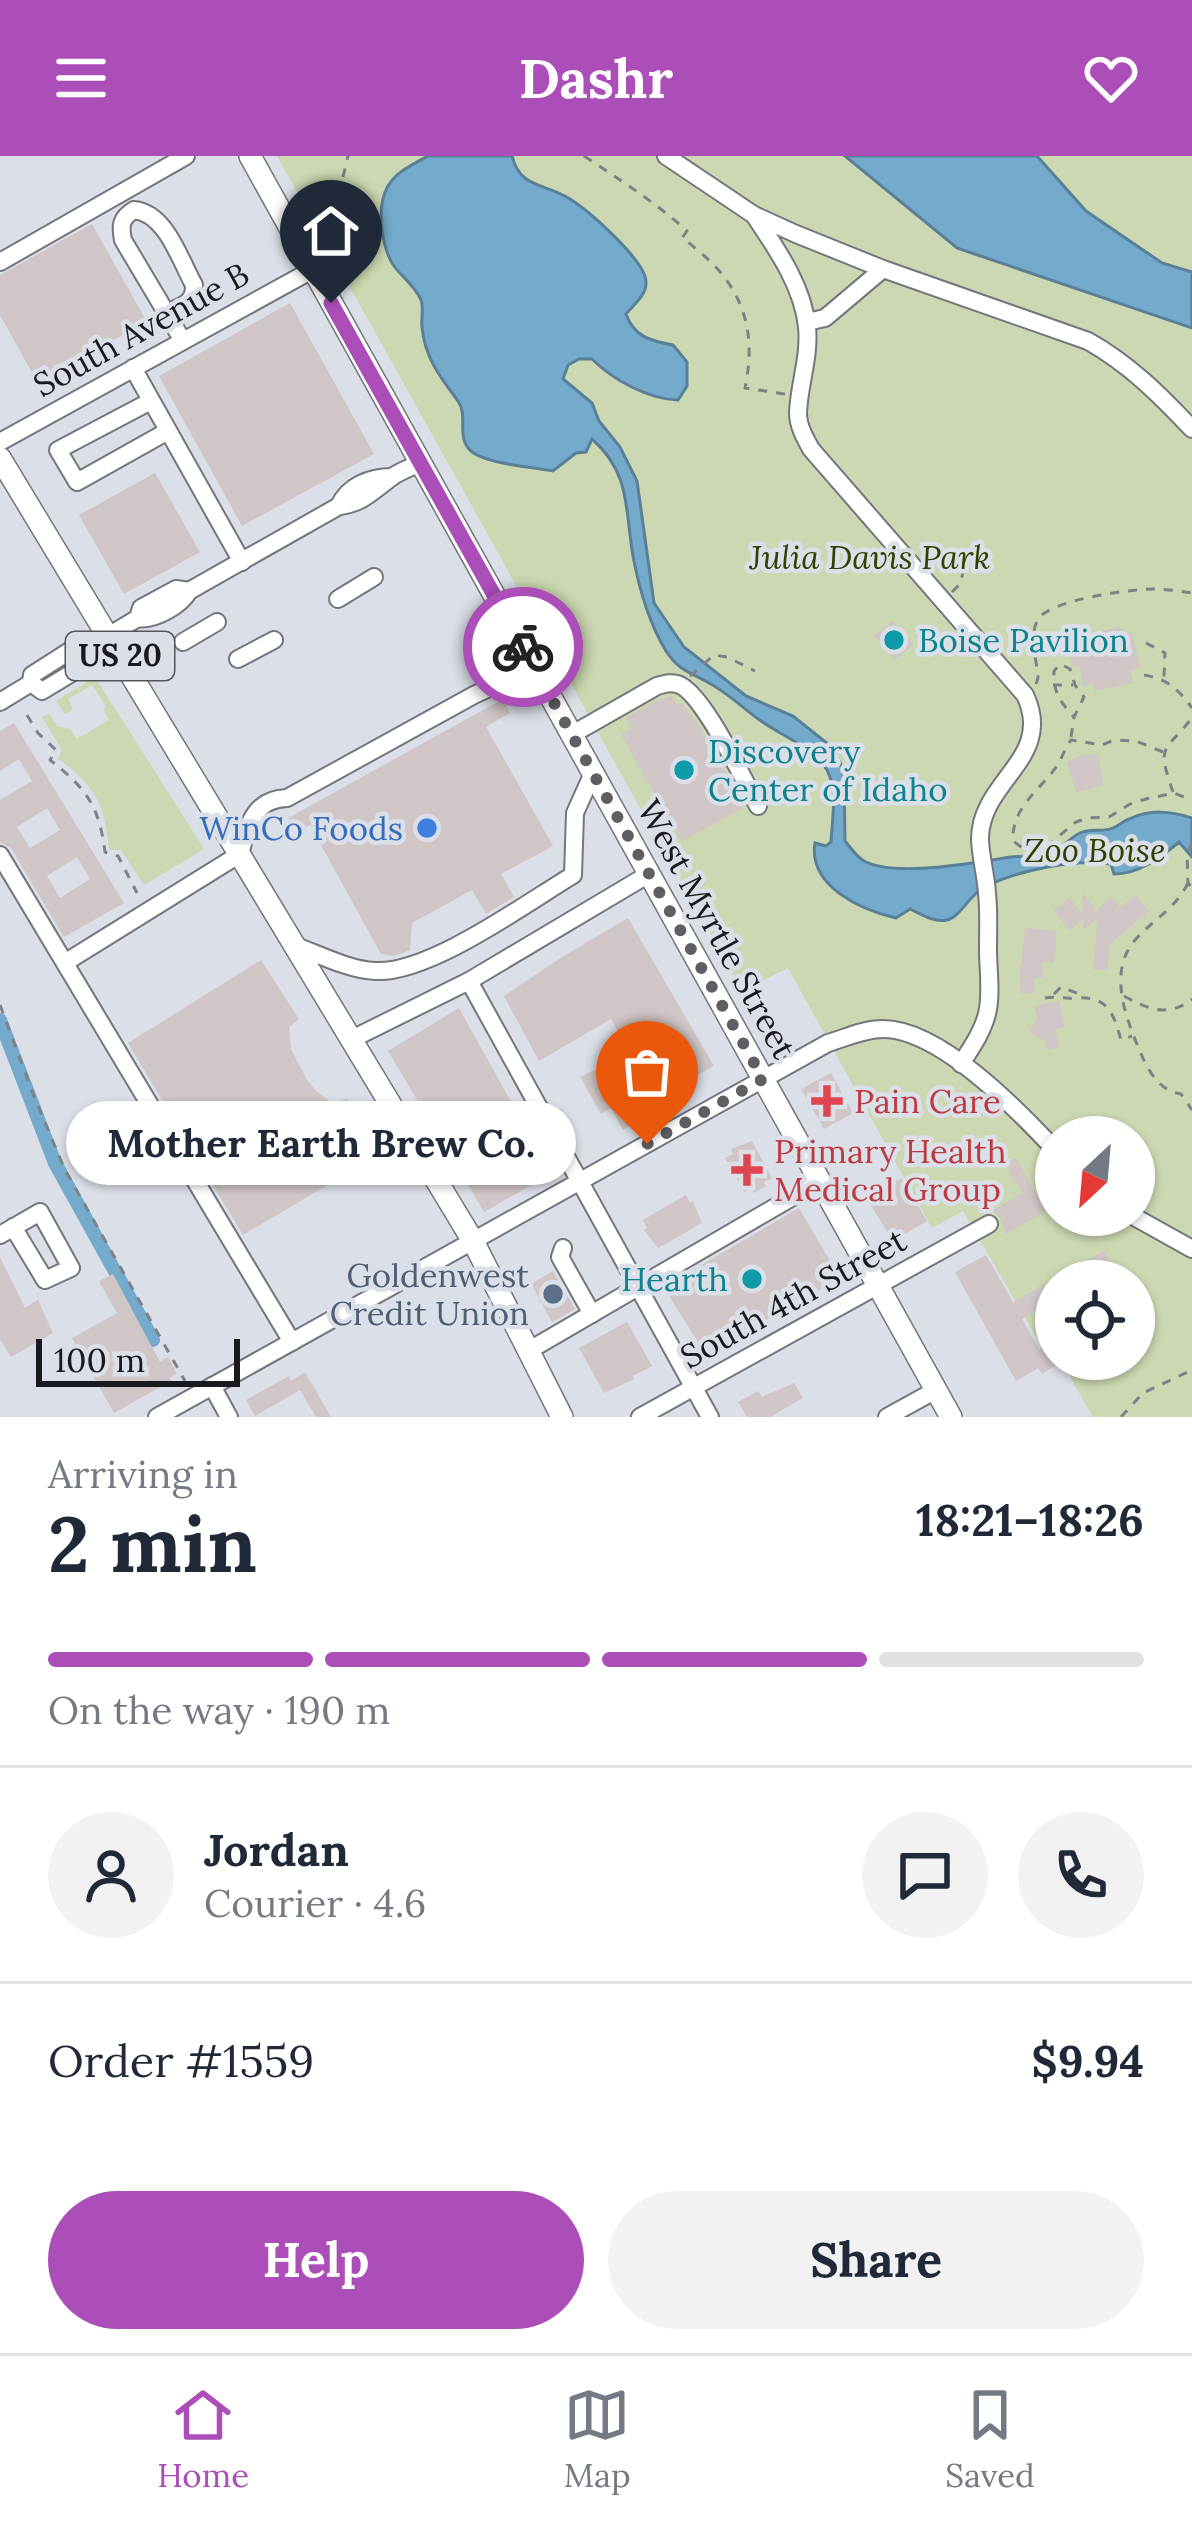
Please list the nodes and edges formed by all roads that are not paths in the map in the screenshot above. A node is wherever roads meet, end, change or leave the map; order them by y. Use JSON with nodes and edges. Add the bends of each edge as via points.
{"nodes":[{"id":1,"x":186,"y":156,"type":"edge"},
{"id":2,"x":250,"y":156,"type":"edge"},
{"id":3,"x":666,"y":156,"type":"edge"},
{"id":4,"x":754,"y":215,"type":"junction"},
{"id":5,"x":0,"y":262,"type":"edge"},
{"id":6,"x":884,"y":268,"type":"junction"},
{"id":7,"x":312,"y":269,"type":"junction"},
{"id":8,"x":167,"y":314,"type":"junction"},
{"id":9,"x":807,"y":322,"type":"junction"},
{"id":10,"x":183,"y":341,"type":"junction"},
{"id":11,"x":133,"y":368,"type":"junction"},
{"id":12,"x":152,"y":401,"type":"junction"},
{"id":13,"x":1192,"y":429,"type":"edge"},
{"id":14,"x":168,"y":431,"type":"junction"},
{"id":15,"x":0,"y":442,"type":"edge"},
{"id":16,"x":0,"y":458,"type":"edge"},
{"id":17,"x":420,"y":463,"type":"junction"},
{"id":18,"x":242,"y":562,"type":"junction"},
{"id":19,"x":374,"y":577,"type":"dead end"},
{"id":20,"x":338,"y":599,"type":"dead end"},
{"id":21,"x":217,"y":622,"type":"dead end"},
{"id":22,"x":108,"y":636,"type":"junction"},
{"id":23,"x":274,"y":640,"type":"dead end"},
{"id":24,"x":183,"y":642,"type":"dead end"},
{"id":25,"x":527,"y":655,"type":"junction"},
{"id":26,"x":238,"y":659,"type":"dead end"},
{"id":27,"x":0,"y":702,"type":"edge"},
{"id":28,"x":572,"y":735,"type":"junction"},
{"id":29,"x":593,"y":772,"type":"junction"},
{"id":30,"x":758,"y":806,"type":"dead end"},
{"id":31,"x":240,"y":854,"type":"junction"},
{"id":32,"x":0,"y":855,"type":"edge"},
{"id":33,"x":649,"y":874,"type":"junction"},
{"id":34,"x":296,"y":946,"type":"junction"},
{"id":35,"x":66,"y":962,"type":"junction"},
{"id":36,"x":469,"y":981,"type":"junction"},
{"id":37,"x":352,"y":1039,"type":"junction"},
{"id":38,"x":961,"y":1064,"type":"junction"},
{"id":39,"x":763,"y":1079,"type":"junction"},
{"id":40,"x":1035,"y":1128,"type":"edge"},
{"id":41,"x":820,"y":1181,"type":"junction"},
{"id":42,"x":580,"y":1182,"type":"junction"},
{"id":43,"x":982,"y":1228,"type":"dead end"},
{"id":44,"x":1155,"y":1228,"type":"edge"},
{"id":45,"x":473,"y":1241,"type":"junction"},
{"id":46,"x":1190,"y":1246,"type":"edge"},
{"id":47,"x":562,"y":1248,"type":"dead end"},
{"id":48,"x":878,"y":1285,"type":"junction"},
{"id":49,"x":638,"y":1287,"type":"junction"},
{"id":50,"x":592,"y":1314,"type":"junction"},
{"id":51,"x":292,"y":1342,"type":"junction"},
{"id":52,"x":528,"y":1351,"type":"junction"},
{"id":53,"x":212,"y":1386,"type":"junction"},
{"id":54,"x":694,"y":1387,"type":"junction"},
{"id":55,"x":936,"y":1390,"type":"junction"},
{"id":56,"x":157,"y":1417,"type":"edge"},
{"id":57,"x":230,"y":1417,"type":"edge"},
{"id":58,"x":562,"y":1417,"type":"edge"},
{"id":59,"x":640,"y":1417,"type":"edge"},
{"id":60,"x":710,"y":1417,"type":"edge"},
{"id":61,"x":886,"y":1417,"type":"edge"},
{"id":62,"x":951,"y":1417,"type":"edge"}],
"edges":[{"from":1,"to":5,"type":"street"},
{"from":2,"to":7,"type":"main road","name":"West Myrtle Street"},
{"from":3,"to":4,"type":"street"},
{"from":4,"to":6,"type":"street"},
{"from":4,"to":9,"type":"street","via":[[794,281]]},
{"from":6,"to":9,"type":"street","via":[[825,318]]},
{"from":6,"to":13,"type":"street","via":[[1088,341],[1137,374]]},
{"from":7,"to":10,"type":"street","name":"South Avenue B"},
{"from":7,"to":17,"type":"main road","name":"West Myrtle Street"},
{"from":8,"to":8,"type":"street","via":[[123,241],[121,223],[134,210],[160,224],[194,285],[189,303]]},
{"from":8,"to":10,"type":"street"},
{"from":9,"to":38,"type":"street","via":[[798,415],[811,449],[1033,712],[1028,749],[997,792],[980,836],[988,1012]]},
{"from":10,"to":11,"type":"street","name":"South Avenue B"},
{"from":11,"to":12,"type":"street"},
{"from":11,"to":15,"type":"street","name":"South Avenue B"},
{"from":12,"to":14,"type":"street"},
{"from":12,"to":14,"type":"street","via":[[58,450],[77,482]]},
{"from":14,"to":18,"type":"street"},
{"from":16,"to":22,"type":"main road","number":"US 20"},
{"from":17,"to":18,"type":"street"},
{"from":17,"to":25,"type":"main road","name":"West Myrtle Street"},
{"from":18,"to":22,"type":"street"},
{"from":19,"to":20,"type":"street"},
{"from":21,"to":24,"type":"street"},
{"from":22,"to":27,"type":"street","via":[[90,662],[42,691],[31,683]]},
{"from":22,"to":31,"type":"main road","number":"US 20"},
{"from":23,"to":26,"type":"street"},
{"from":25,"to":28,"type":"main road","name":"West Myrtle Street"},
{"from":25,"to":31,"type":"street","via":[[485,692],[258,808]]},
{"from":28,"to":29,"type":"main road","name":"West Myrtle Street"},
{"from":28,"to":30,"type":"street","via":[[657,686],[681,685],[700,701]]},
{"from":29,"to":33,"type":"main road","name":"West Myrtle Street"},
{"from":29,"to":34,"type":"street","via":[[575,813],[573,875],[445,952],[398,971],[369,971]]},
{"from":31,"to":34,"type":"main road","number":"US 20"},
{"from":31,"to":35,"type":"street"},
{"from":32,"to":35,"type":"street"},
{"from":33,"to":36,"type":"street"},
{"from":33,"to":39,"type":"main road","name":"West Myrtle Street"},
{"from":34,"to":37,"type":"main road","number":"US 20"},
{"from":35,"to":51,"type":"street"},
{"from":36,"to":37,"type":"street"},
{"from":36,"to":42,"type":"street"},
{"from":37,"to":45,"type":"main road","number":"US 20"},
{"from":38,"to":39,"type":"street","via":[[885,1029],[828,1043]]},
{"from":38,"to":40,"type":"street"},
{"from":39,"to":41,"type":"main road","name":"West Myrtle Street"},
{"from":39,"to":42,"type":"street"},
{"from":41,"to":48,"type":"main road","name":"West Myrtle Street"},
{"from":41,"to":49,"type":"street"},
{"from":42,"to":45,"type":"street"},
{"from":42,"to":49,"type":"street"},
{"from":43,"to":48,"type":"street","name":"South 4th Street"},
{"from":44,"to":46,"type":"street"},
{"from":45,"to":51,"type":"street"},
{"from":45,"to":52,"type":"main road","number":"US 20"},
{"from":47,"to":50,"type":"street"},
{"from":48,"to":54,"type":"street","name":"South 4th Street"},
{"from":48,"to":55,"type":"main road","name":"West Myrtle Street"},
{"from":49,"to":50,"type":"street"},
{"from":49,"to":54,"type":"street"},
{"from":50,"to":52,"type":"street"},
{"from":51,"to":53,"type":"street"},
{"from":52,"to":58,"type":"main road","number":"US 20"},
{"from":53,"to":56,"type":"street"},
{"from":53,"to":57,"type":"street"},
{"from":54,"to":59,"type":"street","name":"South 4th Street"},
{"from":54,"to":60,"type":"street"},
{"from":55,"to":61,"type":"street"},
{"from":55,"to":62,"type":"main road","name":"West Myrtle Street"}]}
